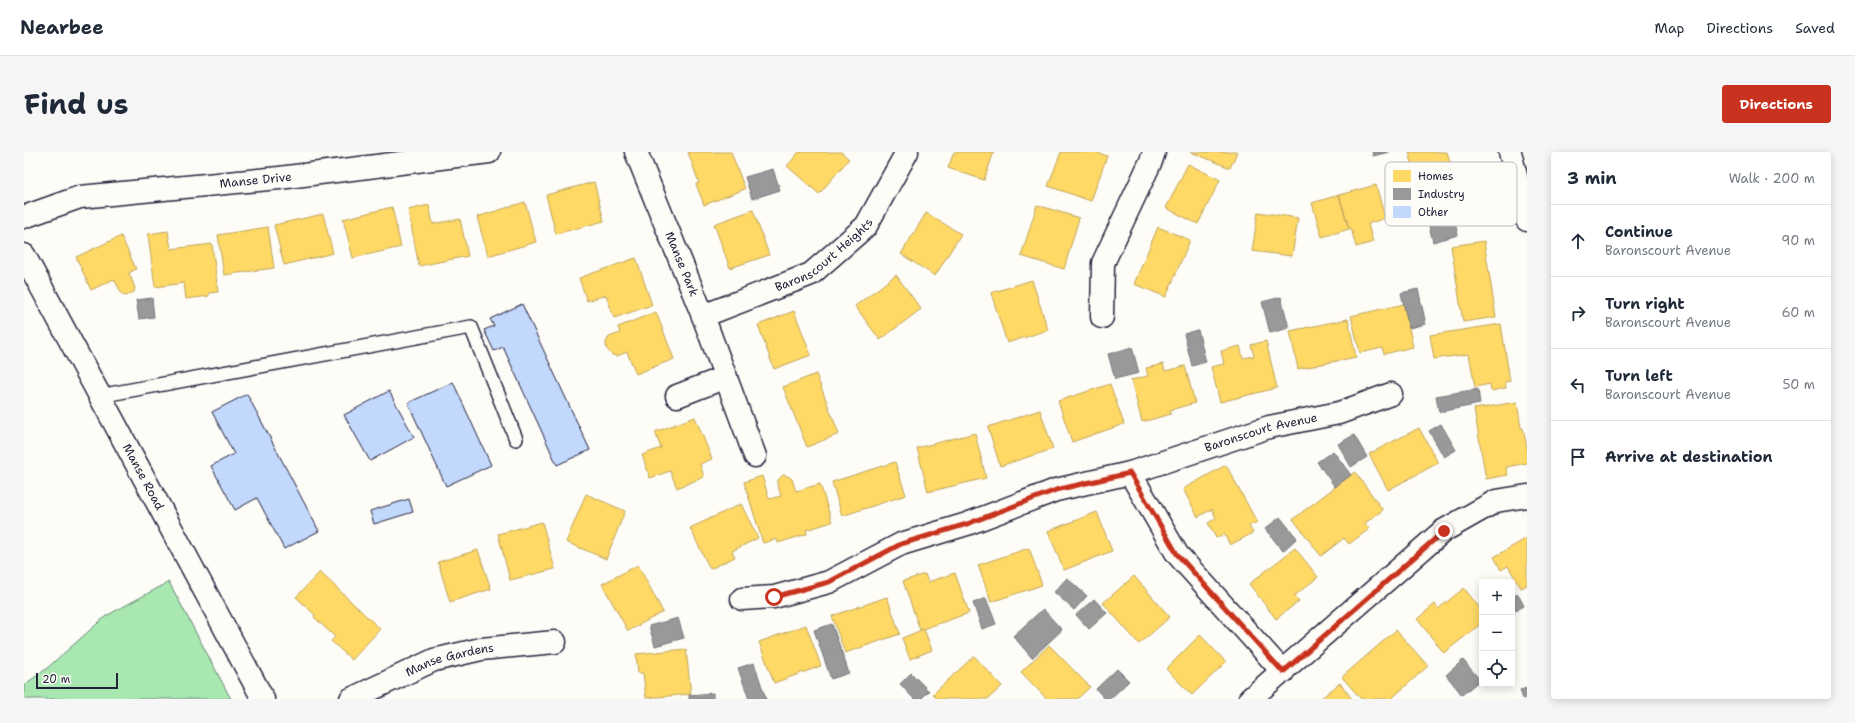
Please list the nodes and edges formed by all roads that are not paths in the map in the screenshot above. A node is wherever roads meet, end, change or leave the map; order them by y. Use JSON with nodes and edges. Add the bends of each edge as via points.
{"nodes":[{"id":1,"x":489,"y":152,"type":"edge"},
{"id":2,"x":636,"y":152,"type":"edge"},
{"id":3,"x":907,"y":152,"type":"edge"},
{"id":4,"x":1154,"y":152,"type":"edge"},
{"id":5,"x":1510,"y":152,"type":"edge"},
{"id":6,"x":1512,"y":162,"type":"edge"},
{"id":7,"x":1517,"y":180,"type":"edge"},
{"id":8,"x":24,"y":217,"type":"edge"},
{"id":9,"x":1527,"y":220,"type":"edge"},
{"id":10,"x":24,"y":255,"type":"edge"},
{"id":11,"x":704,"y":316,"type":"junction"},
{"id":12,"x":1102,"y":317,"type":"dead end"},
{"id":13,"x":726,"y":377,"type":"junction"},
{"id":14,"x":1391,"y":394,"type":"dead end"},
{"id":15,"x":99,"y":396,"type":"junction"},
{"id":16,"x":677,"y":396,"type":"dead end"},
{"id":17,"x":516,"y":439,"type":"dead end"},
{"id":18,"x":755,"y":456,"type":"dead end"},
{"id":19,"x":1130,"y":473,"type":"junction"},
{"id":20,"x":1527,"y":496,"type":"edge"},
{"id":21,"x":742,"y":599,"type":"dead end"},
{"id":22,"x":555,"y":642,"type":"dead end"},
{"id":23,"x":1283,"y":672,"type":"junction"},
{"id":24,"x":263,"y":699,"type":"edge"},
{"id":25,"x":351,"y":699,"type":"edge"},
{"id":26,"x":1250,"y":699,"type":"edge"}],
"edges":[{"from":1,"to":8,"type":"street","name":"Manse Drive","via":[[280,178],[80,197]]},
{"from":2,"to":11,"type":"street","name":"Manse Park"},
{"from":3,"to":11,"type":"street","name":"Baronscourt Heights","via":[[866,226],[812,274]]},
{"from":4,"to":12,"type":"street","via":[[1102,263]]},
{"from":5,"to":6,"type":"street"},
{"from":7,"to":9,"type":"street"},
{"from":10,"to":15,"type":"street","name":"Manse Road"},
{"from":11,"to":13,"type":"street","name":"Manse Park"},
{"from":13,"to":16,"type":"street"},
{"from":13,"to":18,"type":"street","name":"Manse Park"},
{"from":14,"to":19,"type":"street","name":"Baronscourt Avenue","via":[[1339,414],[1269,427]]},
{"from":15,"to":17,"type":"lane","via":[[471,326]]},
{"from":15,"to":24,"type":"street","name":"Manse Road"},
{"from":19,"to":21,"type":"street","name":"Baronscourt Avenue","via":[[1056,490],[967,524],[901,544],[829,582],[774,597]]},
{"from":19,"to":23,"type":"street","via":[[1177,554]]},
{"from":20,"to":23,"type":"street","via":[[1496,501],[1444,531]]},
{"from":22,"to":25,"type":"street","name":"Manse Gardens","via":[[482,649],[434,660]]},
{"from":23,"to":26,"type":"street"}]}
